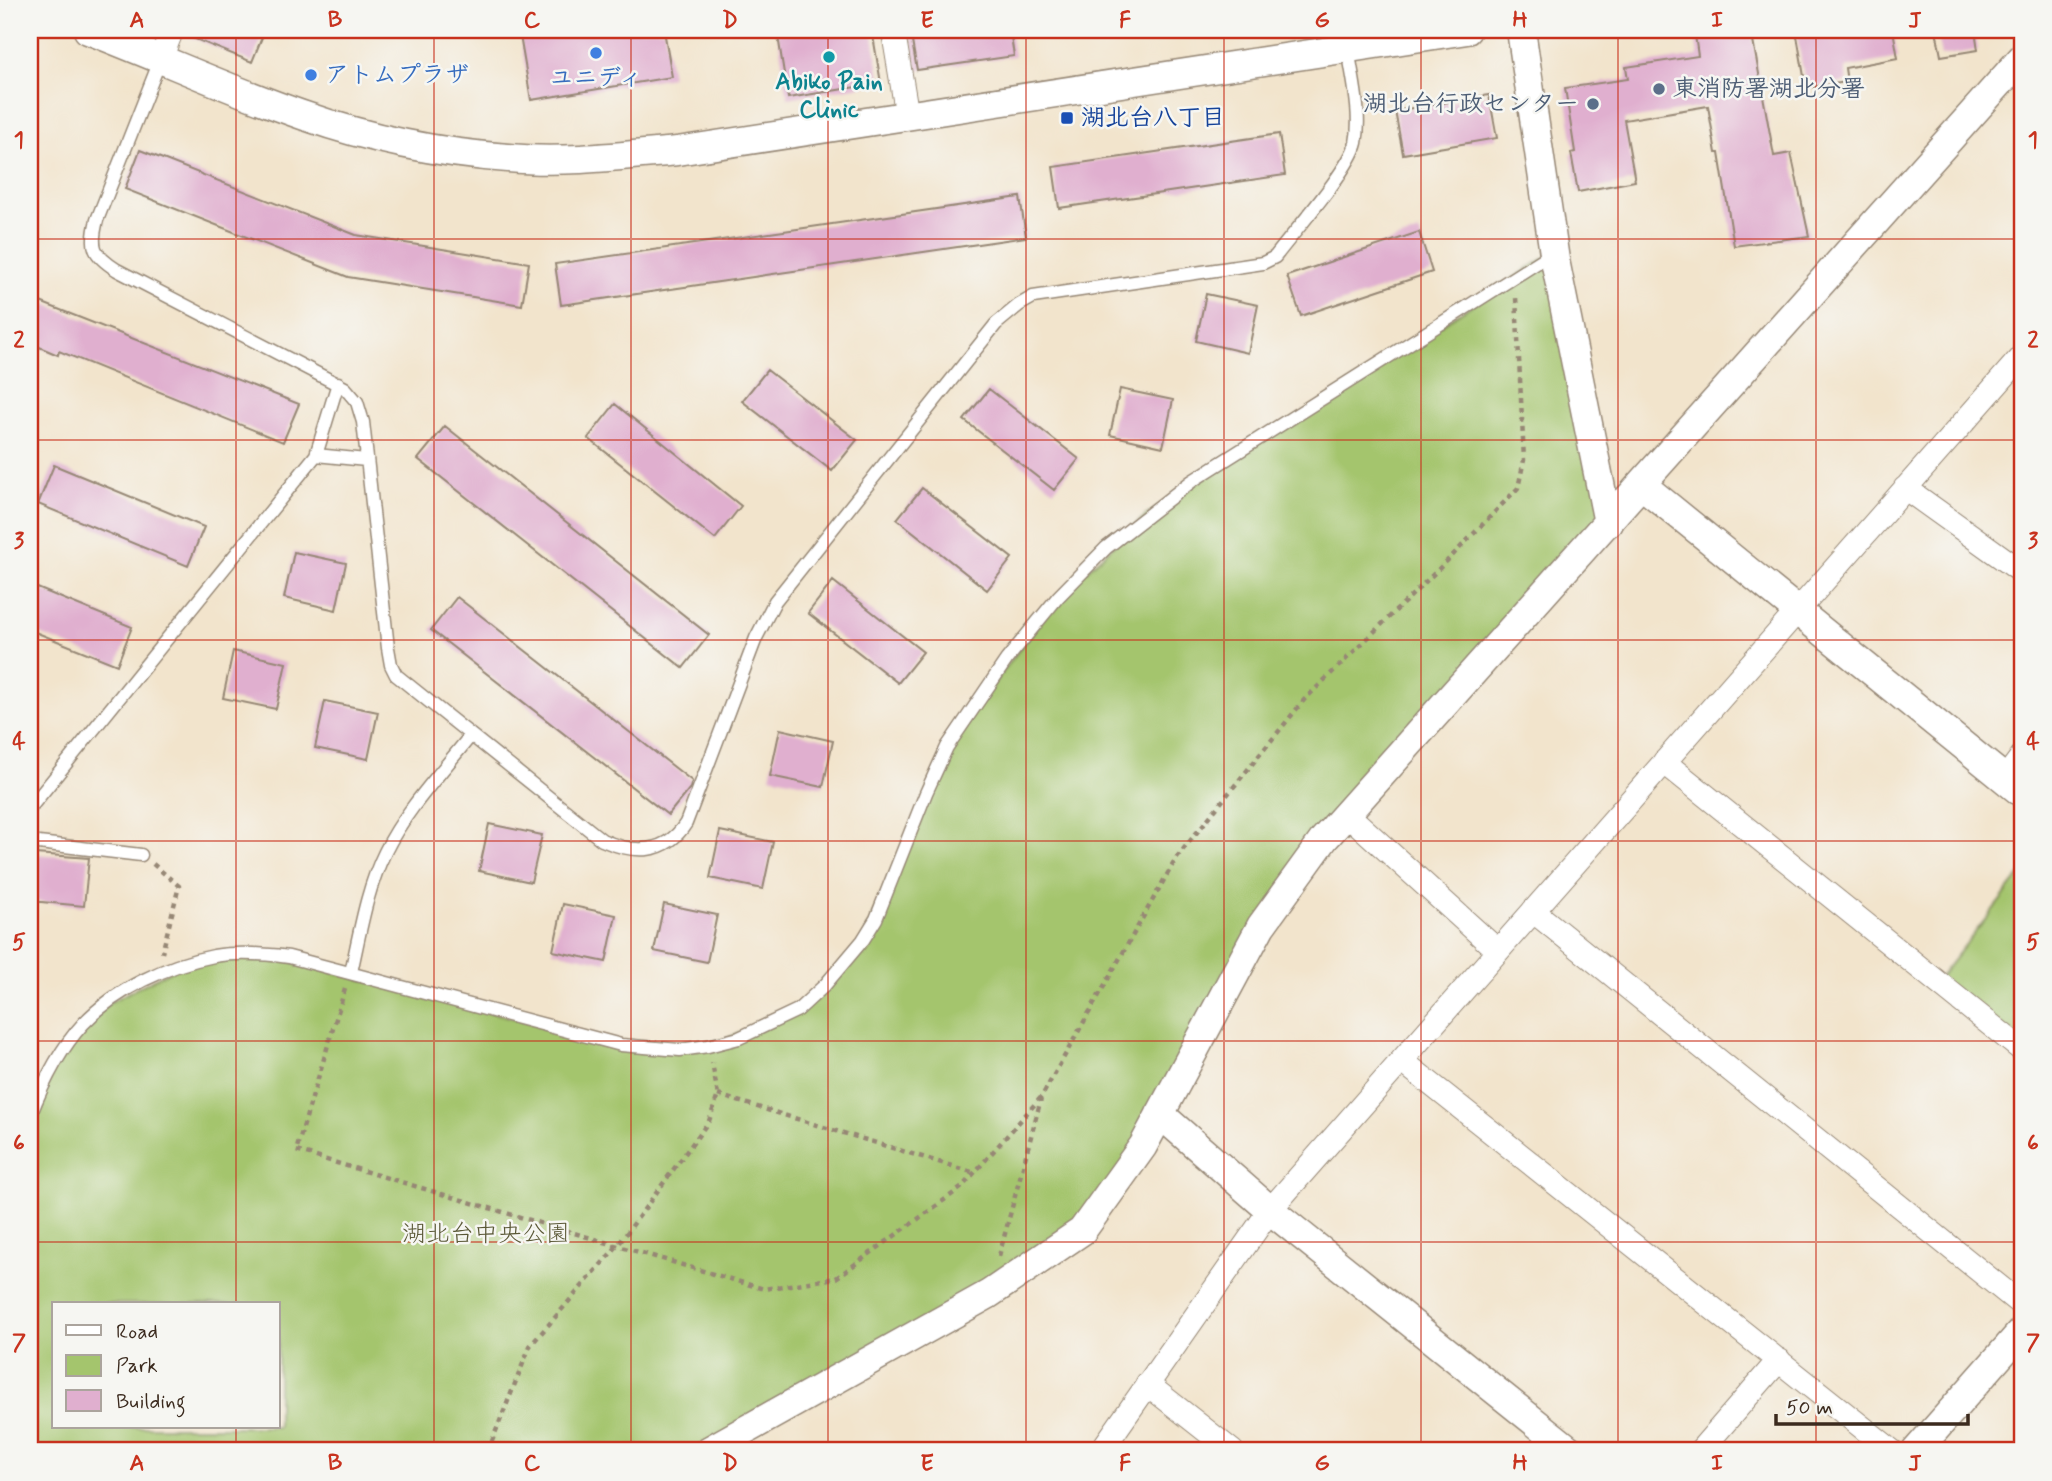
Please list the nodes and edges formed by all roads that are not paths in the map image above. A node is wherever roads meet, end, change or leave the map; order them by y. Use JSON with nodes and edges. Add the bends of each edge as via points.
{"nodes":[{"id":1,"x":88,"y":30,"type":"edge"},
{"id":2,"x":172,"y":30,"type":"edge"},
{"id":3,"x":893,"y":30,"type":"edge"},
{"id":4,"x":1467,"y":30,"type":"edge"},
{"id":5,"x":1521,"y":30,"type":"edge"},
{"id":6,"x":1348,"y":47,"type":"junction"},
{"id":7,"x":161,"y":58,"type":"junction"},
{"id":8,"x":2022,"y":58,"type":"edge"},
{"id":9,"x":907,"y":114,"type":"junction"},
{"id":10,"x":1554,"y":252,"type":"junction"},
{"id":11,"x":2021,"y":361,"type":"edge"},
{"id":12,"x":338,"y":383,"type":"junction"},
{"id":13,"x":316,"y":455,"type":"junction"},
{"id":14,"x":366,"y":460,"type":"junction"},
{"id":15,"x":1642,"y":485,"type":"junction"},
{"id":16,"x":1905,"y":488,"type":"junction"},
{"id":17,"x":1608,"y":523,"type":"junction"},
{"id":18,"x":2022,"y":572,"type":"edge"},
{"id":19,"x":1796,"y":612,"type":"junction"},
{"id":20,"x":471,"y":735,"type":"junction"},
{"id":21,"x":2022,"y":756,"type":"edge"},
{"id":22,"x":1664,"y":762,"type":"junction"},
{"id":23,"x":2014,"y":786,"type":"edge"},
{"id":24,"x":30,"y":808,"type":"edge"},
{"id":25,"x":1346,"y":814,"type":"junction"},
{"id":26,"x":30,"y":842,"type":"edge"},
{"id":27,"x":141,"y":855,"type":"road end"},
{"id":28,"x":1533,"y":911,"type":"junction"},
{"id":29,"x":1498,"y":951,"type":"junction"},
{"id":30,"x":351,"y":972,"type":"junction"},
{"id":31,"x":2022,"y":1050,"type":"edge"},
{"id":32,"x":1402,"y":1061,"type":"junction"},
{"id":33,"x":1160,"y":1114,"type":"junction"},
{"id":34,"x":30,"y":1116,"type":"edge"},
{"id":35,"x":1270,"y":1210,"type":"junction"},
{"id":36,"x":2022,"y":1305,"type":"edge"},
{"id":37,"x":2022,"y":1331,"type":"edge"},
{"id":38,"x":1779,"y":1360,"type":"junction"},
{"id":39,"x":1147,"y":1384,"type":"junction"},
{"id":40,"x":708,"y":1451,"type":"edge"},
{"id":41,"x":1101,"y":1451,"type":"edge"},
{"id":42,"x":1232,"y":1451,"type":"edge"},
{"id":43,"x":1572,"y":1451,"type":"edge"},
{"id":44,"x":1700,"y":1451,"type":"edge"},
{"id":45,"x":1892,"y":1451,"type":"edge"},
{"id":46,"x":1916,"y":1451,"type":"edge"}],
"edges":[{"from":1,"to":7,"type":"street"},
{"from":2,"to":7,"type":"street"},
{"from":3,"to":9,"type":"street"},
{"from":4,"to":6,"type":"street"},
{"from":5,"to":10,"type":"street"},
{"from":6,"to":9,"type":"street"},
{"from":6,"to":20,"type":"lane","via":[[1356,144],[1275,257],[1033,297],[996,324],[775,601],[677,837],[666,845],[638,849],[603,840]]},
{"from":7,"to":9,"type":"street","via":[[306,117],[433,149],[509,158],[593,159],[677,151]]},
{"from":7,"to":12,"type":"lane","via":[[97,220],[94,250],[101,261],[117,270]]},
{"from":8,"to":15,"type":"street"},
{"from":10,"to":17,"type":"street"},
{"from":10,"to":30,"type":"lane","via":[[1192,481],[1106,548],[1019,645],[947,747],[876,919],[846,962],[798,1010],[739,1038],[680,1050],[649,1049]]},
{"from":11,"to":16,"type":"street"},
{"from":12,"to":13,"type":"lane"},
{"from":12,"to":14,"type":"lane","via":[[357,401]]},
{"from":13,"to":14,"type":"lane"},
{"from":13,"to":24,"type":"lane"},
{"from":14,"to":20,"type":"lane","via":[[391,665],[396,675]]},
{"from":15,"to":17,"type":"street"},
{"from":15,"to":19,"type":"street"},
{"from":16,"to":18,"type":"street"},
{"from":16,"to":19,"type":"street"},
{"from":17,"to":25,"type":"street"},
{"from":19,"to":22,"type":"street"},
{"from":19,"to":23,"type":"street"},
{"from":20,"to":30,"type":"lane","via":[[398,828],[384,854]]},
{"from":21,"to":23,"type":"street"},
{"from":22,"to":28,"type":"street"},
{"from":22,"to":31,"type":"street"},
{"from":25,"to":29,"type":"street"},
{"from":25,"to":33,"type":"street","via":[[1261,926]]},
{"from":26,"to":27,"type":"lane"},
{"from":28,"to":29,"type":"street"},
{"from":28,"to":36,"type":"street"},
{"from":29,"to":32,"type":"street"},
{"from":30,"to":34,"type":"lane","via":[[289,957],[242,954],[216,956],[157,974],[83,1024],[47,1076]]},
{"from":32,"to":35,"type":"street"},
{"from":32,"to":38,"type":"street"},
{"from":33,"to":35,"type":"street"},
{"from":33,"to":40,"type":"street","via":[[1143,1146],[1082,1231],[989,1294]]},
{"from":35,"to":39,"type":"street"},
{"from":35,"to":43,"type":"street"},
{"from":37,"to":46,"type":"street"},
{"from":38,"to":44,"type":"street"},
{"from":38,"to":45,"type":"street"},
{"from":39,"to":41,"type":"street"},
{"from":39,"to":42,"type":"street"}]}
